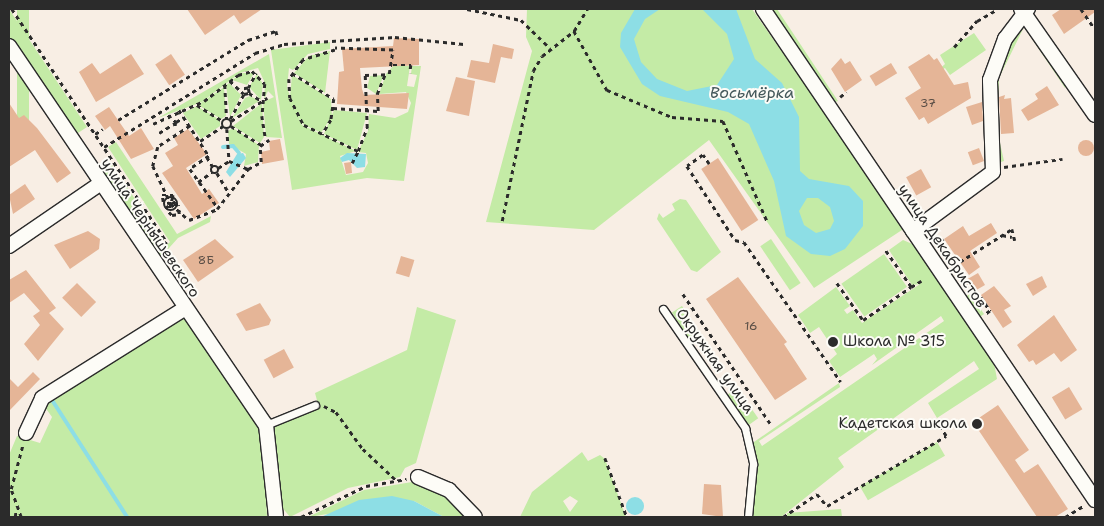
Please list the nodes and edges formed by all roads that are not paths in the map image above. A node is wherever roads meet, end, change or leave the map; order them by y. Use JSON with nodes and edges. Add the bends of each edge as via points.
{"nodes":[{"id":1,"x":763,"y":9,"type":"edge"},
{"id":2,"x":1024,"y":10,"type":"edge"},
{"id":3,"x":9,"y":46,"type":"edge"},
{"id":4,"x":1095,"y":116,"type":"edge"},
{"id":5,"x":101,"y":183,"type":"junction"},
{"id":6,"x":913,"y":230,"type":"junction"},
{"id":7,"x":9,"y":246,"type":"edge"},
{"id":8,"x":184,"y":309,"type":"junction"},
{"id":9,"x":663,"y":309,"type":"dead end"},
{"id":10,"x":315,"y":405,"type":"road end"},
{"id":11,"x":266,"y":425,"type":"junction"},
{"id":12,"x":26,"y":433,"type":"road end"},
{"id":13,"x":418,"y":477,"type":"road end"},
{"id":14,"x":1095,"y":499,"type":"edge"},
{"id":15,"x":276,"y":517,"type":"edge"},
{"id":16,"x":475,"y":517,"type":"edge"},
{"id":17,"x":748,"y":517,"type":"edge"}],
"edges":[{"from":1,"to":6,"type":"street","name":"улица Декабристов"},
{"from":2,"to":4,"type":"street"},
{"from":2,"to":6,"type":"street","via":[[1005,39],[990,80],[994,168],[984,182]]},
{"from":3,"to":5,"type":"street","name":"улица Чернышевского"},
{"from":5,"to":7,"type":"street"},
{"from":5,"to":8,"type":"street","name":"улица Чернышевского"},
{"from":6,"to":14,"type":"street","name":"улица Декабристов"},
{"from":8,"to":11,"type":"street","name":"улица Чернышевского"},
{"from":8,"to":12,"type":"street","via":[[42,398]]},
{"from":9,"to":17,"type":"lane","name":"Окружная улица","via":[[745,428],[753,464]]},
{"from":10,"to":11,"type":"lane"},
{"from":11,"to":15,"type":"street"},
{"from":13,"to":16,"type":"street","via":[[448,490]]}]}
